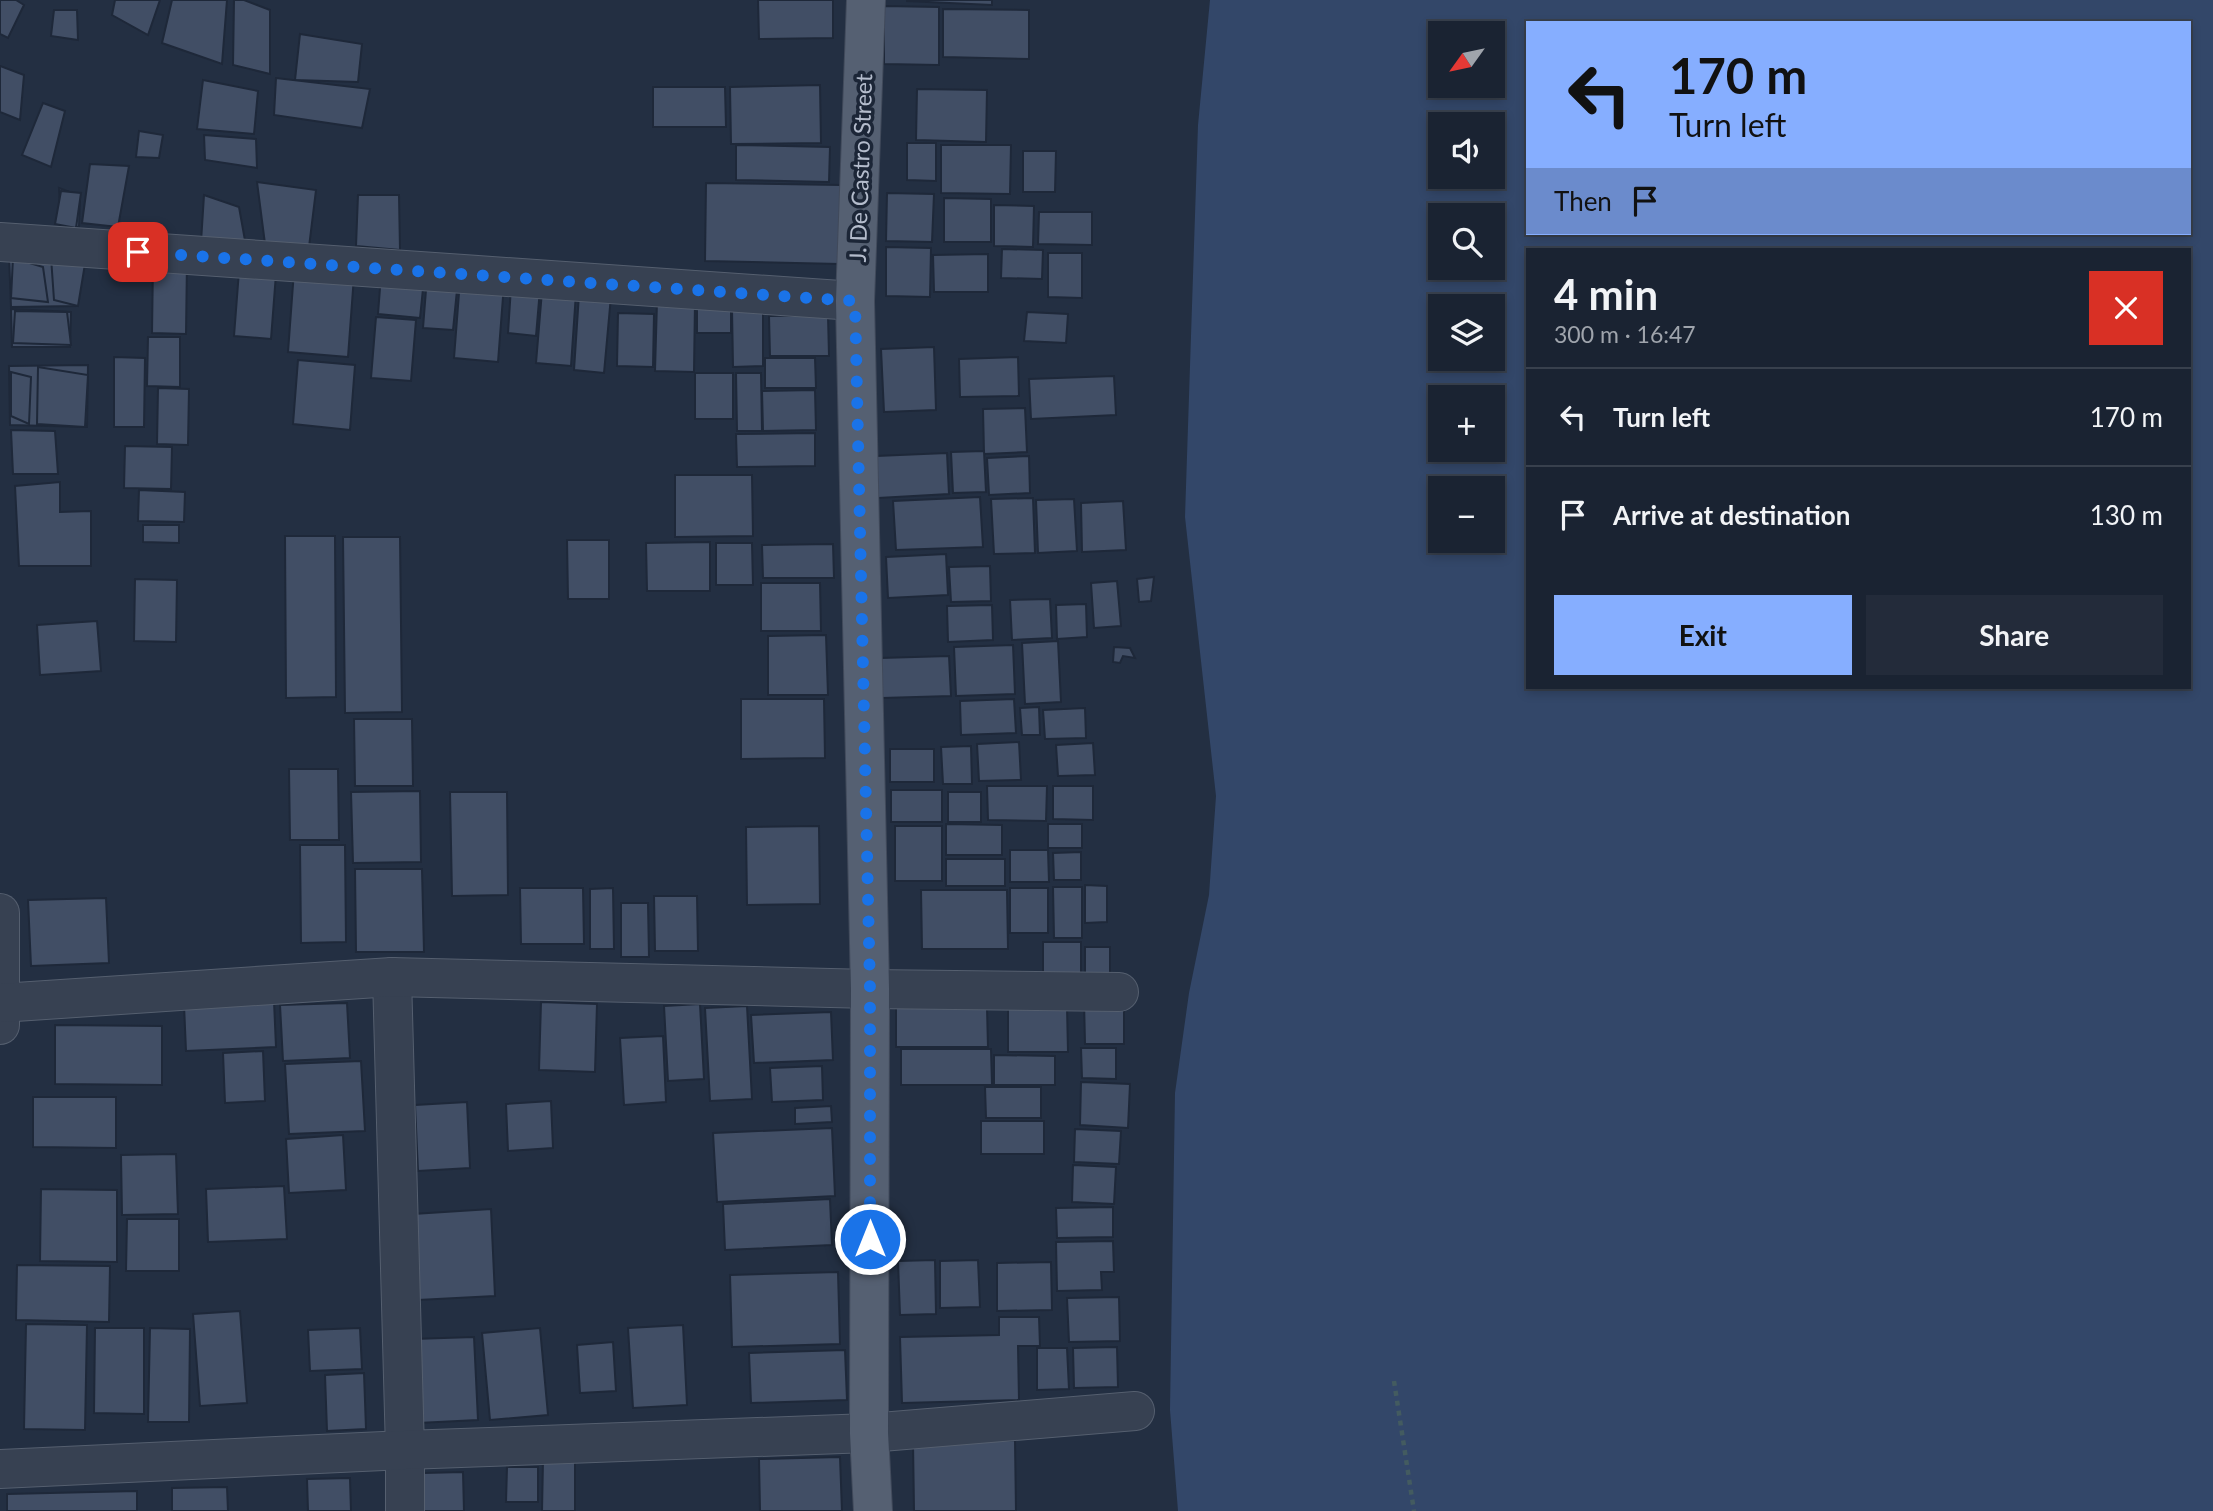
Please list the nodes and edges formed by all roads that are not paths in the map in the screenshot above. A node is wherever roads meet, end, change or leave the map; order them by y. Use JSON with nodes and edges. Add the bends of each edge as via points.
{"nodes":[{"id":1,"x":866,"y":0,"type":"edge"},
{"id":2,"x":0,"y":242,"type":"edge"},
{"id":3,"x":855,"y":301,"type":"junction"},
{"id":4,"x":0,"y":913,"type":"edge"},
{"id":5,"x":392,"y":977,"type":"junction"},
{"id":6,"x":870,"y":989,"type":"junction"},
{"id":7,"x":1119,"y":992,"type":"dead end"},
{"id":8,"x":0,"y":1003,"type":"edge"},
{"id":9,"x":0,"y":1025,"type":"edge"},
{"id":10,"x":1135,"y":1411,"type":"dead end"},
{"id":11,"x":869,"y":1433,"type":"junction"},
{"id":12,"x":405,"y":1450,"type":"junction"},
{"id":13,"x":0,"y":1469,"type":"edge"},
{"id":14,"x":405,"y":1511,"type":"edge"},
{"id":15,"x":873,"y":1511,"type":"edge"}],
"edges":[{"from":1,"to":3,"type":"main road","name":"J. De Castro Street"},
{"from":2,"to":3,"type":"street"},
{"from":3,"to":6,"type":"main road","name":"J. De Castro Street"},
{"from":4,"to":8,"type":"street"},
{"from":5,"to":6,"type":"street"},
{"from":5,"to":8,"type":"street"},
{"from":5,"to":12,"type":"street"},
{"from":6,"to":7,"type":"street"},
{"from":6,"to":11,"type":"main road","name":"J. De Castro Street"},
{"from":8,"to":9,"type":"street"},
{"from":10,"to":11,"type":"street"},
{"from":11,"to":12,"type":"street"},
{"from":11,"to":15,"type":"main road","name":"J. De Castro Street"},
{"from":12,"to":13,"type":"street"},
{"from":12,"to":14,"type":"street"}]}
